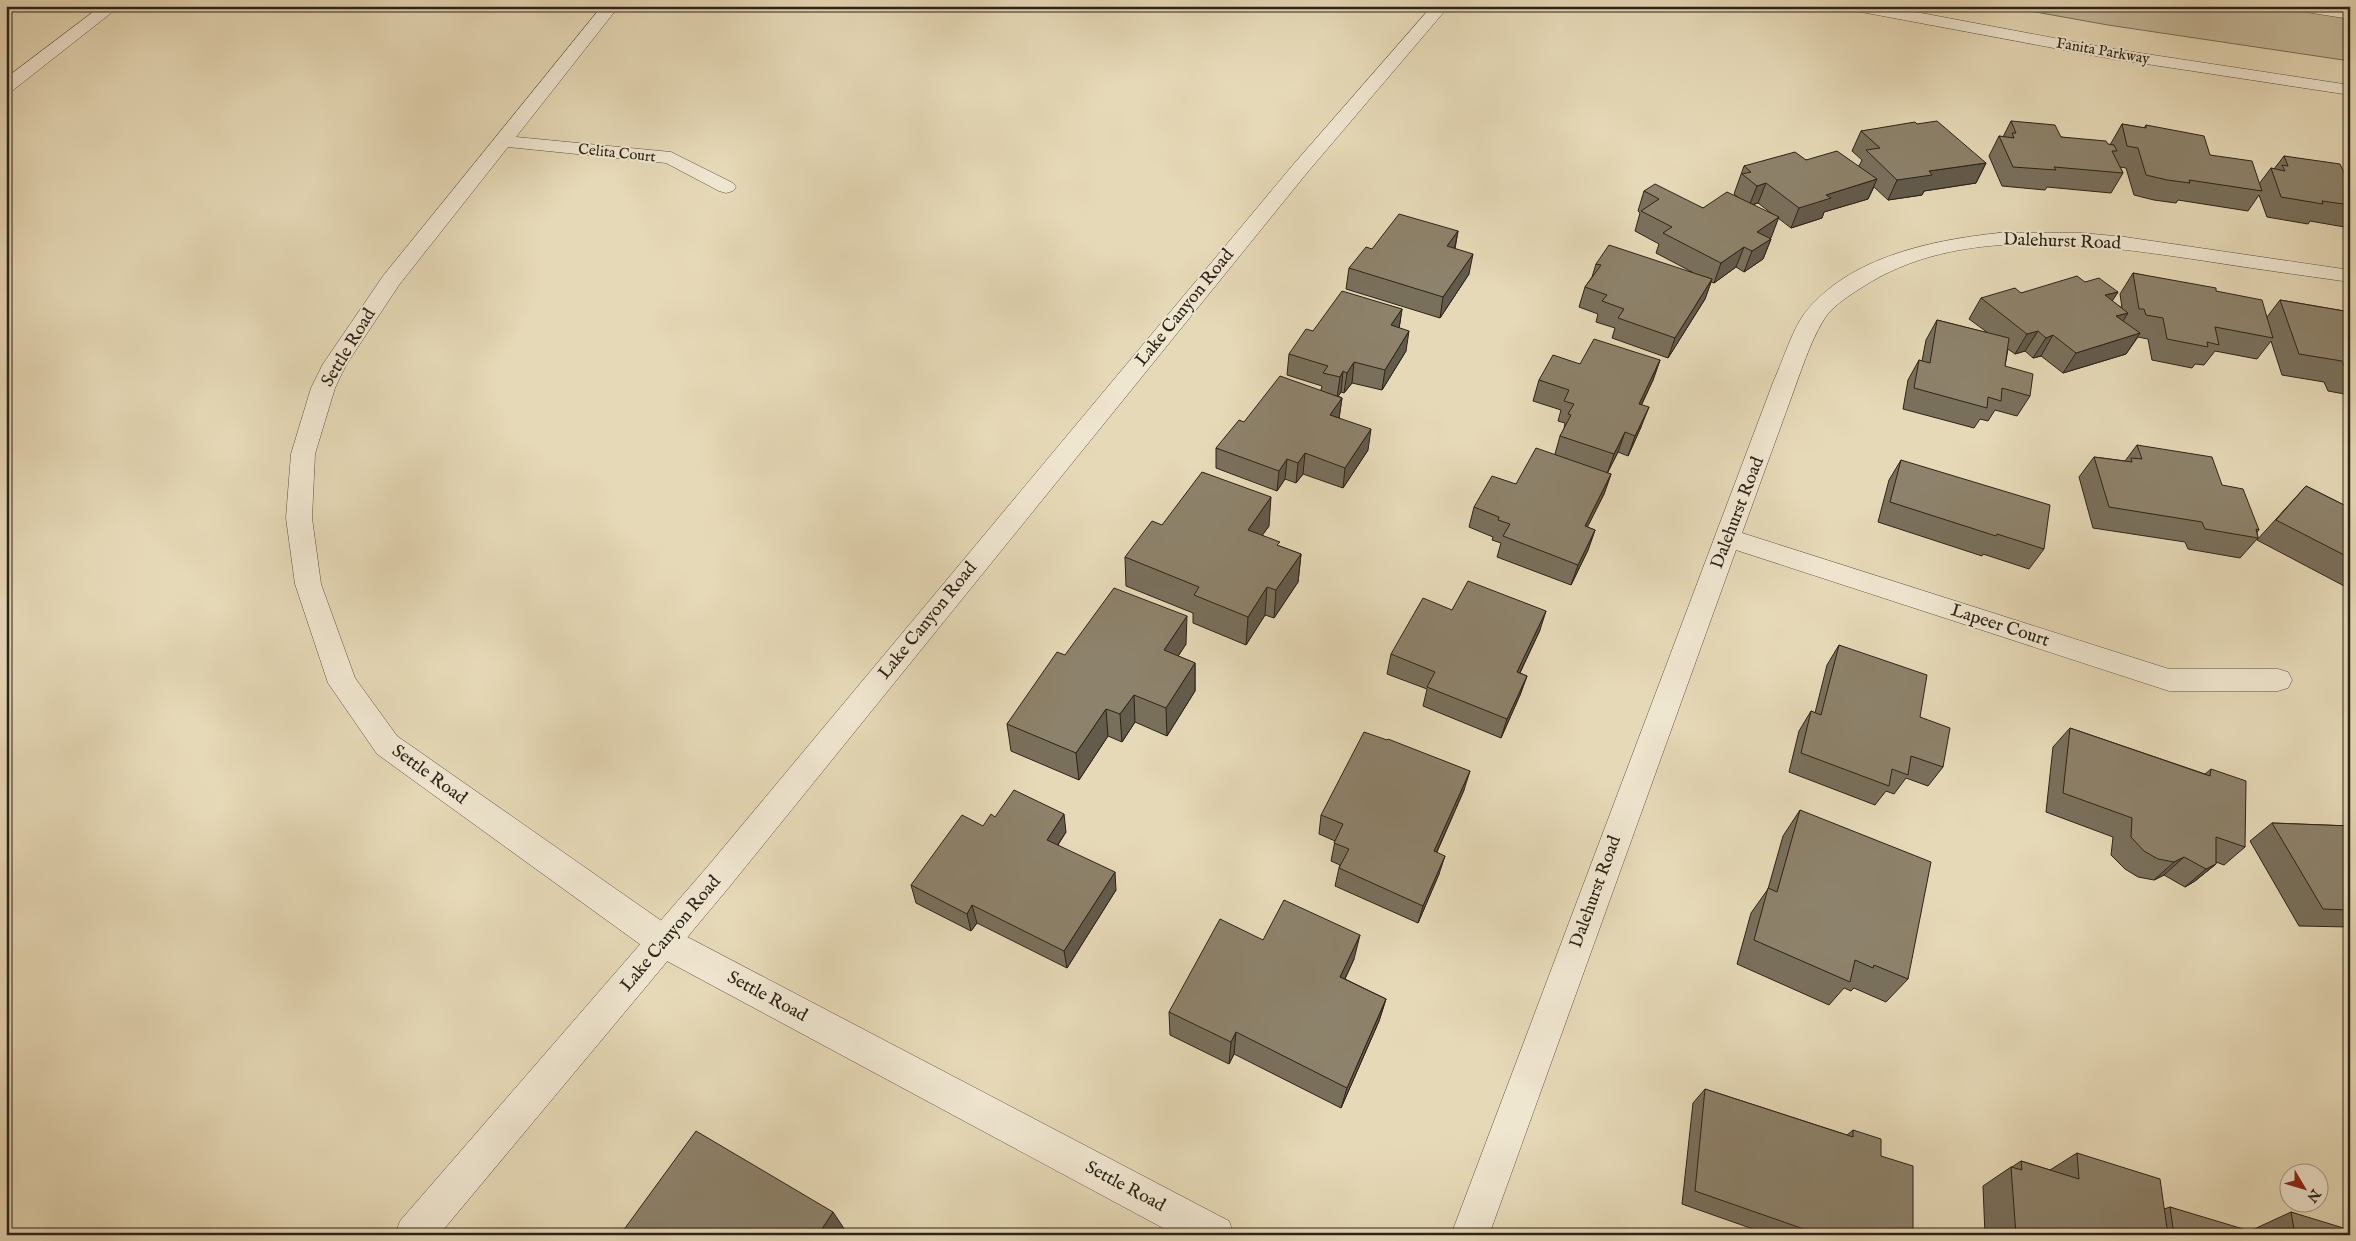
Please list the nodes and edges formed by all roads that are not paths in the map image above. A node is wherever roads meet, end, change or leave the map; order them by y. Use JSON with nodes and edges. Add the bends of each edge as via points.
{"nodes":[{"id":1,"x":112,"y":6,"type":"edge"},
{"id":2,"x":611,"y":6,"type":"edge"},
{"id":3,"x":1441,"y":6,"type":"edge"},
{"id":4,"x":1856,"y":6,"type":"edge"},
{"id":5,"x":2300,"y":6,"type":"edge"},
{"id":6,"x":2350,"y":14,"type":"edge"},
{"id":7,"x":6,"y":87,"type":"edge"},
{"id":8,"x":2350,"y":90,"type":"edge"},
{"id":9,"x":502,"y":141,"type":"junction"},
{"id":10,"x":726,"y":187,"type":"dead end"},
{"id":11,"x":2350,"y":276,"type":"edge"},
{"id":12,"x":1728,"y":538,"type":"junction"},
{"id":13,"x":2278,"y":680,"type":"dead end"},
{"id":14,"x":664,"y":942,"type":"junction"},
{"id":15,"x":414,"y":1235,"type":"edge"},
{"id":16,"x":1215,"y":1235,"type":"edge"},
{"id":17,"x":1470,"y":1235,"type":"edge"}],
"edges":[{"from":1,"to":7,"type":"street"},
{"from":2,"to":9,"type":"street","name":"Settle Road"},
{"from":3,"to":14,"type":"street","name":"Lake Canyon Road","via":[[1299,170]]},
{"from":4,"to":8,"type":"street","name":"Fanita Parkway","via":[[2107,53]]},
{"from":5,"to":6,"type":"street"},
{"from":9,"to":10,"type":"street","name":"Celita Court","via":[[671,158]]},
{"from":9,"to":14,"type":"street","name":"Settle Road","via":[[391,281],[335,364],[323,388],[303,454],[299,518],[308,584],[342,683],[387,745]]},
{"from":11,"to":12,"type":"street","name":"Dalehurst Road","via":[[2125,243],[2040,237],[1962,243],[1906,257],[1875,269],[1834,296],[1813,318],[1786,380]]},
{"from":12,"to":13,"type":"street","name":"Lapeer Court","via":[[2169,680]]},
{"from":12,"to":17,"type":"street","name":"Dalehurst Road"},
{"from":14,"to":15,"type":"street","name":"Lake Canyon Road"},
{"from":14,"to":16,"type":"street","name":"Settle Road"}]}
